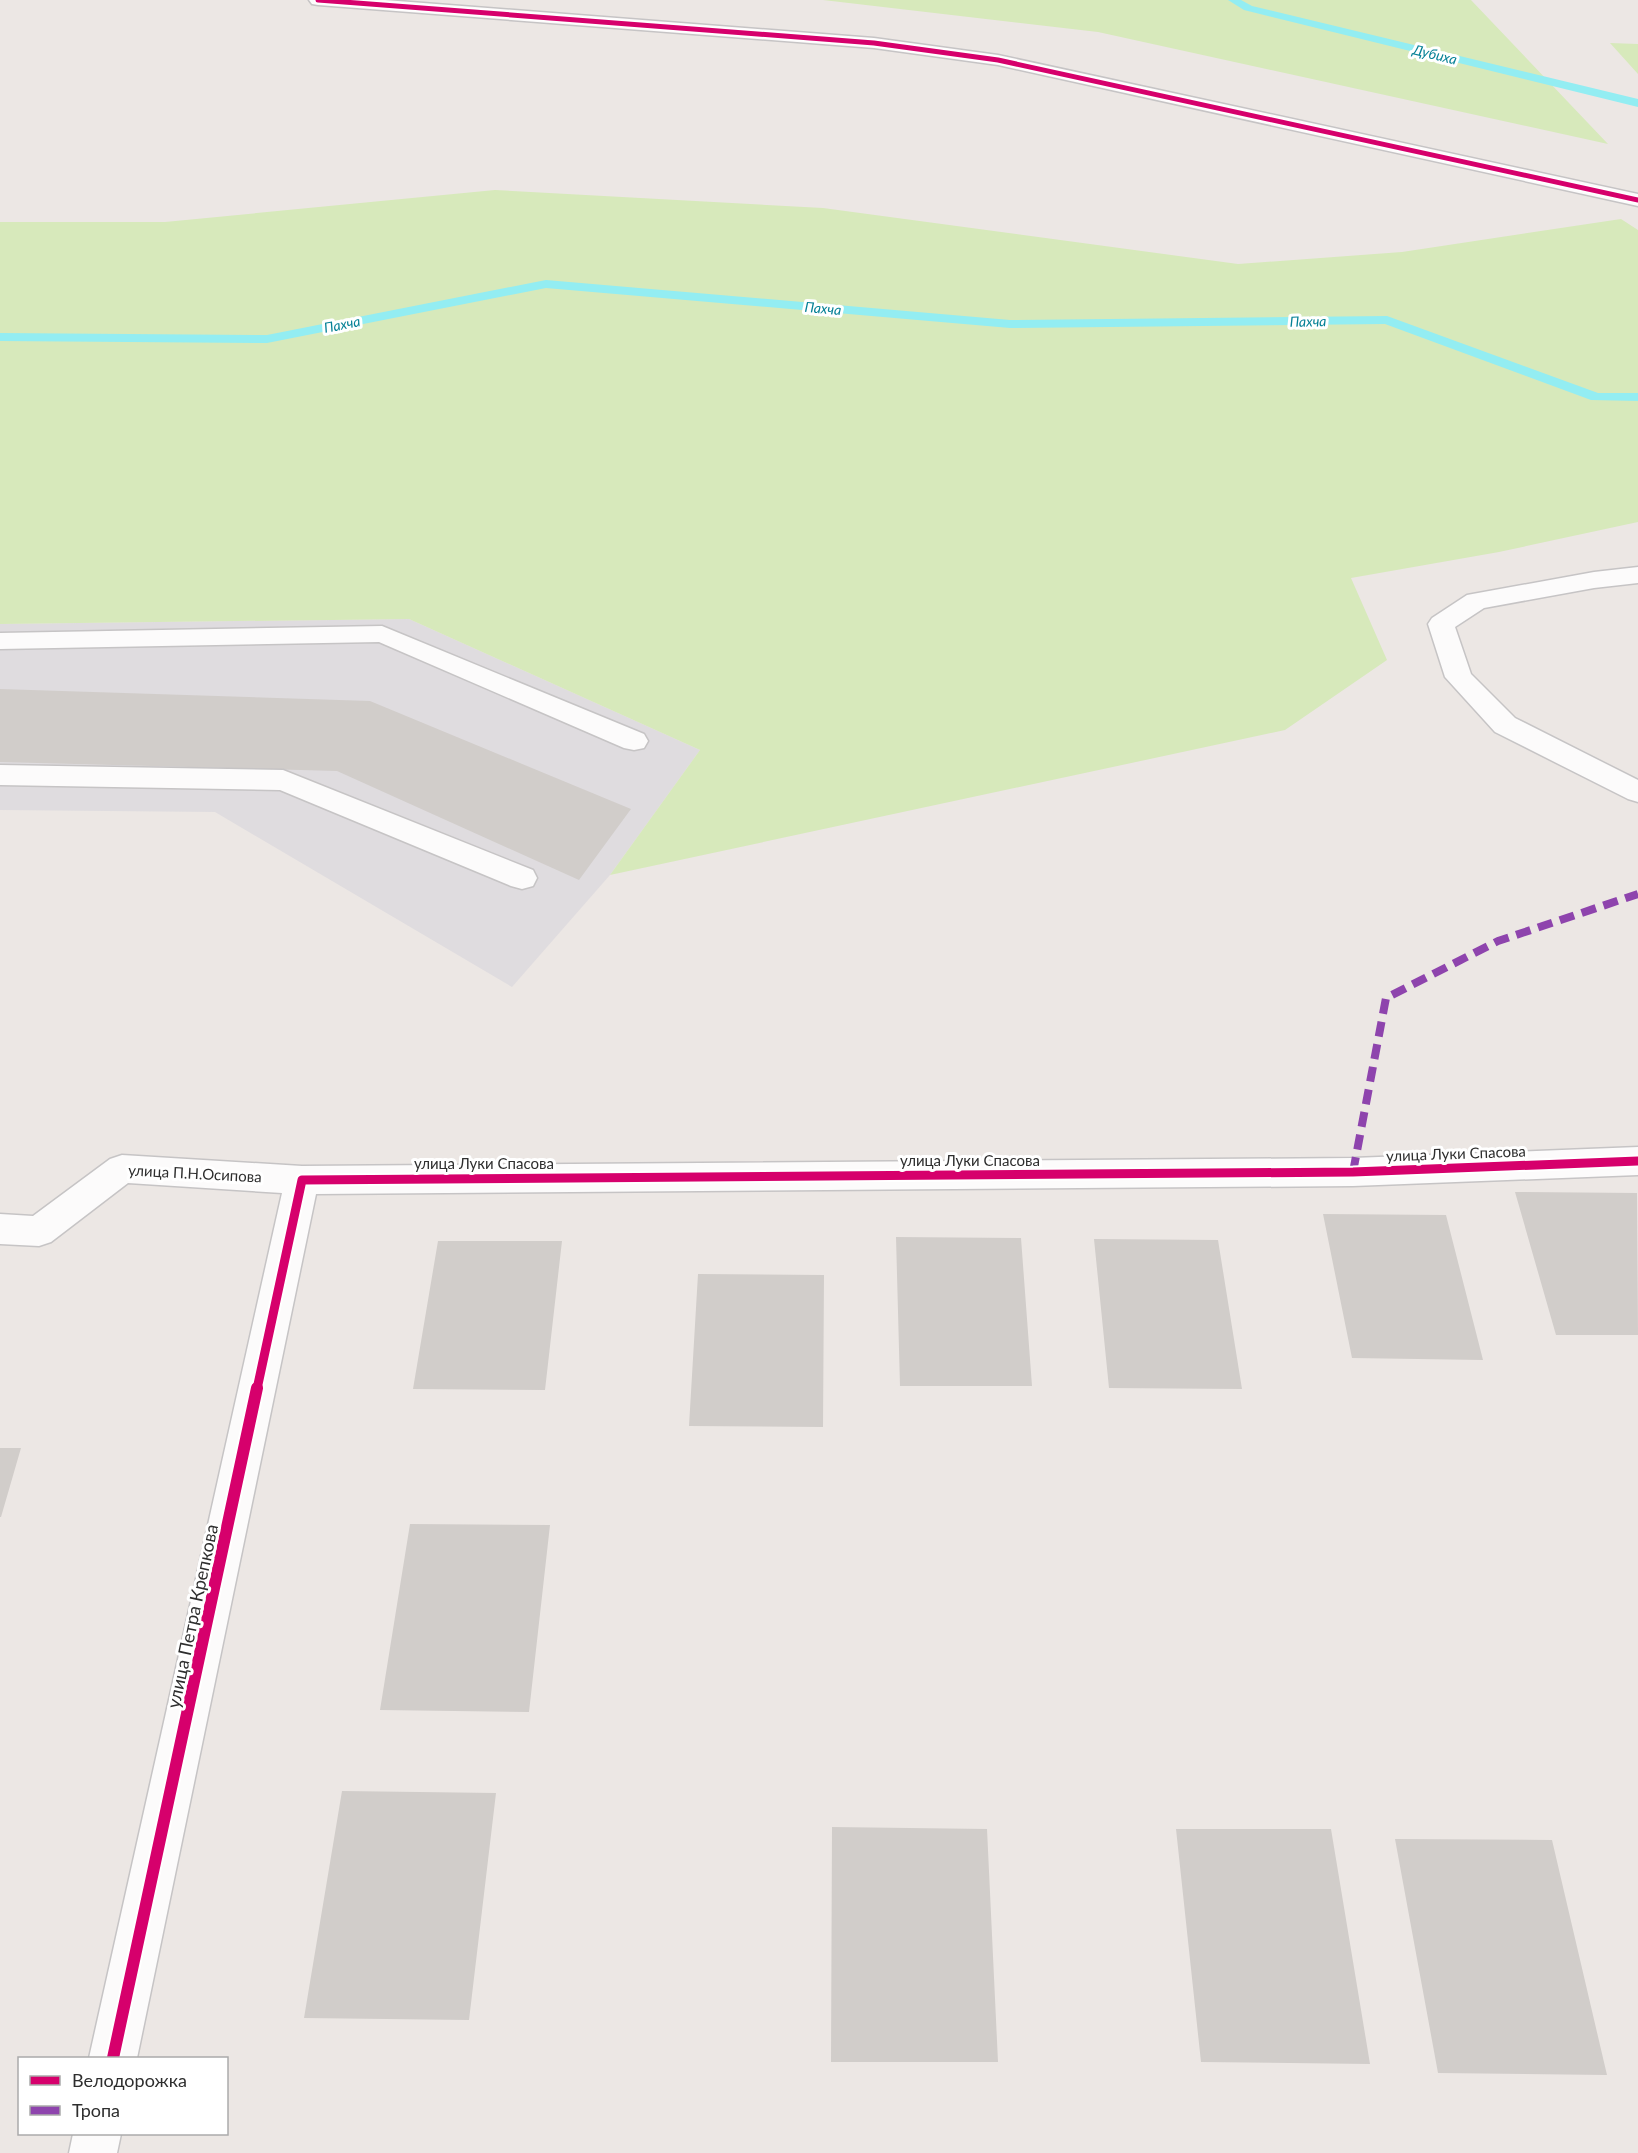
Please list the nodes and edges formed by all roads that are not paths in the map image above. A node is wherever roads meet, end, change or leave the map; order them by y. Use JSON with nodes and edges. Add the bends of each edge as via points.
{"nodes":[{"id":1,"x":318,"y":0,"type":"edge"},
{"id":2,"x":1638,"y":200,"type":"edge"},
{"id":3,"x":1638,"y":575,"type":"edge"},
{"id":4,"x":0,"y":641,"type":"edge"},
{"id":5,"x":634,"y":741,"type":"dead end"},
{"id":6,"x":0,"y":775,"type":"edge"},
{"id":7,"x":1638,"y":792,"type":"edge"},
{"id":8,"x":522,"y":878,"type":"dead end"},
{"id":9,"x":1638,"y":1161,"type":"edge"},
{"id":10,"x":302,"y":1180,"type":"junction"},
{"id":11,"x":0,"y":1229,"type":"edge"},
{"id":12,"x":113,"y":2057,"type":"edge"},
{"id":13,"x":97,"y":2135,"type":"edge"},
{"id":14,"x":93,"y":2153,"type":"edge"}],
"edges":[{"from":1,"to":2,"type":"street","via":[[874,43],[998,60]]},
{"from":3,"to":7,"type":"street","via":[[1476,601],[1441,624],[1459,677],[1505,725]]},
{"from":4,"to":5,"type":"street","via":[[382,634]]},
{"from":6,"to":8,"type":"street","via":[[283,780]]},
{"from":9,"to":10,"type":"street","name":"улица Луки Спасова","via":[[1353,1172]]},
{"from":10,"to":11,"type":"street","name":"улица П.Н.Осипова","via":[[122,1168],[39,1231]]},
{"from":10,"to":12,"type":"street","name":"улица Петра Крепкова"},
{"from":13,"to":14,"type":"street"}]}
